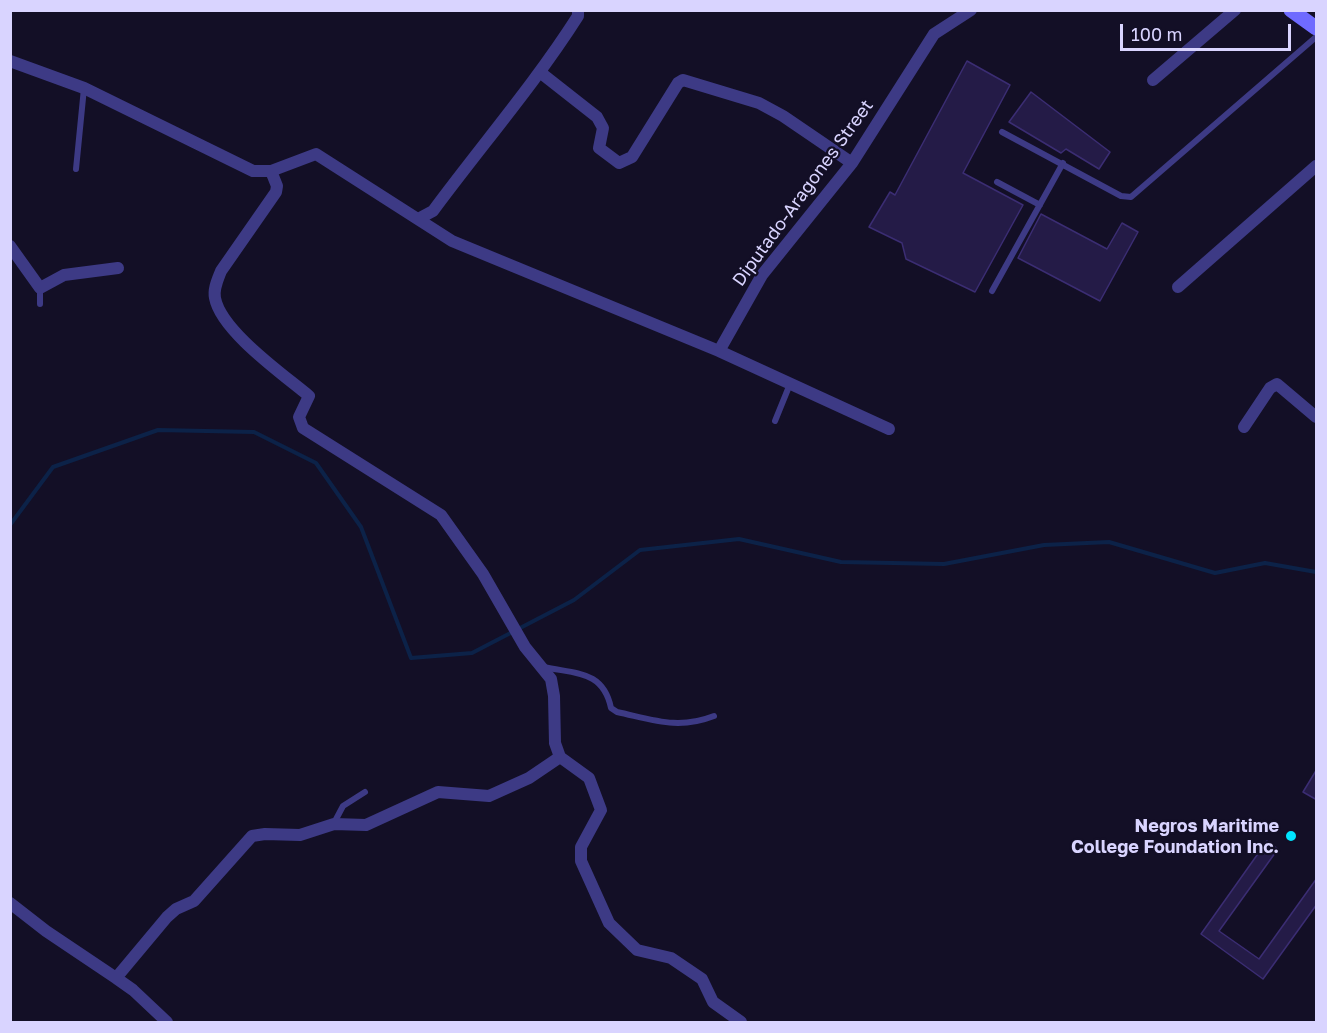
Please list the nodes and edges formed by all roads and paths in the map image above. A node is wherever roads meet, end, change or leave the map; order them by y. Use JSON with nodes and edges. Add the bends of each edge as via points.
{"nodes":[{"id":1,"x":578,"y":10,"type":"edge"},
{"id":2,"x":971,"y":10,"type":"edge"},
{"id":3,"x":1235,"y":10,"type":"edge"},
{"id":4,"x":1291,"y":10,"type":"edge"},
{"id":5,"x":1317,"y":28,"type":"edge"},
{"id":6,"x":1317,"y":37,"type":"edge"},
{"id":7,"x":10,"y":61,"type":"edge"},
{"id":8,"x":541,"y":73,"type":"junction"},
{"id":9,"x":1153,"y":80,"type":"dead end"},
{"id":10,"x":84,"y":88,"type":"junction"},
{"id":11,"x":1002,"y":132,"type":"dead end"},
{"id":12,"x":852,"y":163,"type":"junction"},
{"id":13,"x":1063,"y":164,"type":"junction"},
{"id":14,"x":1317,"y":166,"type":"edge"},
{"id":15,"x":76,"y":169,"type":"dead end"},
{"id":16,"x":270,"y":171,"type":"junction"},
{"id":17,"x":997,"y":182,"type":"dead end"},
{"id":18,"x":1040,"y":205,"type":"junction"},
{"id":19,"x":418,"y":219,"type":"junction"},
{"id":20,"x":11,"y":248,"type":"edge"},
{"id":21,"x":118,"y":268,"type":"dead end"},
{"id":22,"x":1178,"y":286,"type":"dead end"},
{"id":23,"x":40,"y":288,"type":"junction"},
{"id":24,"x":992,"y":291,"type":"dead end"},
{"id":25,"x":39,"y":304,"type":"dead end"},
{"id":26,"x":719,"y":351,"type":"junction"},
{"id":27,"x":790,"y":384,"type":"junction"},
{"id":28,"x":1317,"y":417,"type":"edge"},
{"id":29,"x":775,"y":422,"type":"dead end"},
{"id":30,"x":1244,"y":427,"type":"dead end"},
{"id":31,"x":888,"y":429,"type":"dead end"},
{"id":32,"x":540,"y":666,"type":"junction"},
{"id":33,"x":714,"y":716,"type":"dead end"},
{"id":34,"x":560,"y":757,"type":"junction"},
{"id":35,"x":364,"y":792,"type":"dead end"},
{"id":36,"x":334,"y":824,"type":"junction"},
{"id":37,"x":10,"y":903,"type":"edge"},
{"id":38,"x":116,"y":978,"type":"junction"},
{"id":39,"x":739,"y":1022,"type":"edge"},
{"id":40,"x":166,"y":1023,"type":"edge"}],
"edges":[{"from":1,"to":8,"type":"street","via":[[578,16]]},
{"from":2,"to":12,"type":"street","name":"Diputado-Aragones Street","via":[[934,33]]},
{"from":3,"to":9,"type":"street"},
{"from":4,"to":5,"type":"main road"},
{"from":6,"to":13,"type":"lane","via":[[1131,197],[1121,196]]},
{"from":7,"to":10,"type":"street"},
{"from":8,"to":12,"type":"street","via":[[597,117],[603,128],[599,148],[619,163],[632,157],[683,80],[759,103]]},
{"from":8,"to":19,"type":"street","via":[[433,211]]},
{"from":10,"to":15,"type":"lane"},
{"from":10,"to":16,"type":"street","via":[[247,169]]},
{"from":11,"to":13,"type":"lane"},
{"from":12,"to":26,"type":"street","name":"Diputado-Aragones Street","via":[[762,275]]},
{"from":13,"to":18,"type":"lane"},
{"from":14,"to":22,"type":"street"},
{"from":16,"to":19,"type":"street","via":[[316,154]]},
{"from":16,"to":32,"type":"street","via":[[276,192],[216,284],[215,299],[231,329],[309,396],[299,417],[303,428],[441,515]]},
{"from":17,"to":18,"type":"lane"},
{"from":18,"to":24,"type":"lane"},
{"from":19,"to":26,"type":"street","via":[[452,240]]},
{"from":20,"to":23,"type":"street"},
{"from":21,"to":23,"type":"street","via":[[64,275]]},
{"from":23,"to":25,"type":"lane"},
{"from":26,"to":27,"type":"street"},
{"from":27,"to":29,"type":"lane"},
{"from":27,"to":31,"type":"street"},
{"from":28,"to":30,"type":"street","via":[[1277,384],[1270,388]]},
{"from":32,"to":33,"type":"lane","via":[[576,672],[599,682],[605,687],[611,708],[617,712],[680,725]]},
{"from":32,"to":34,"type":"street","via":[[551,679],[555,743]]},
{"from":34,"to":36,"type":"street","via":[[529,778],[489,796],[438,792],[366,825]]},
{"from":34,"to":39,"type":"street","via":[[589,778],[596,791],[601,810],[581,847],[580,861],[609,923],[638,950],[671,958],[702,979],[713,1002]]},
{"from":35,"to":36,"type":"lane","via":[[343,806]]},
{"from":36,"to":38,"type":"street","via":[[300,835],[252,836],[194,901],[167,917]]},
{"from":37,"to":38,"type":"street"},
{"from":38,"to":40,"type":"street"}]}
